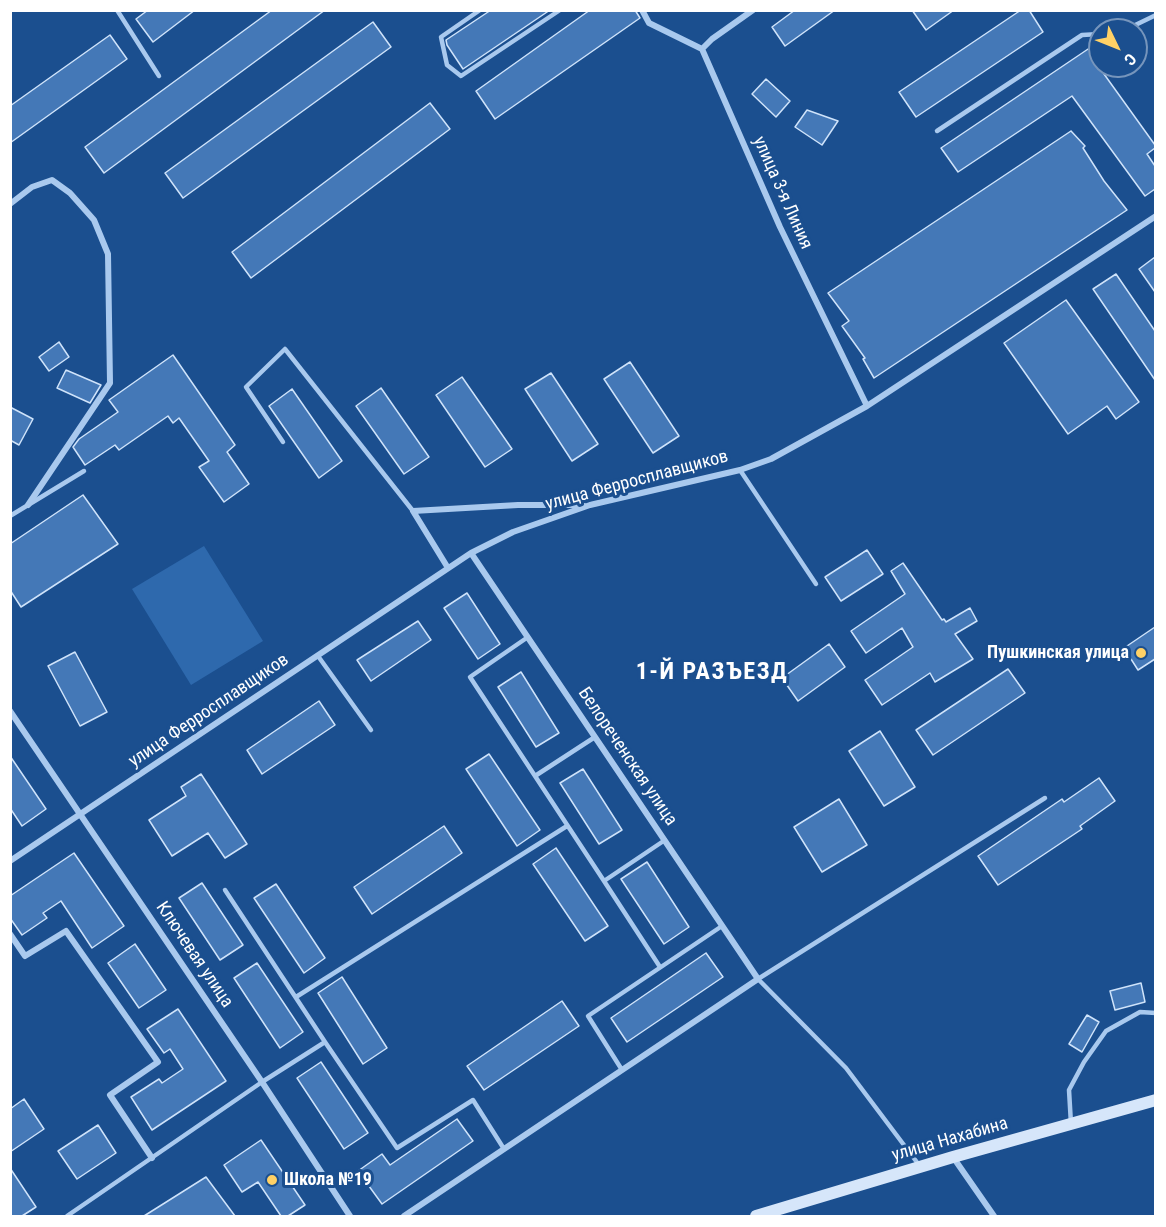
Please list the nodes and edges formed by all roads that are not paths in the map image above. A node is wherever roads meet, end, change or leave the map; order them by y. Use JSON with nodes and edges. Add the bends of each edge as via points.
{"nodes":[{"id":1,"x":117,"y":10,"type":"edge"},
{"id":2,"x":480,"y":10,"type":"edge"},
{"id":3,"x":560,"y":10,"type":"edge"},
{"id":4,"x":642,"y":10,"type":"edge"},
{"id":5,"x":753,"y":10,"type":"edge"},
{"id":6,"x":1088,"y":35,"type":"edge"},
{"id":7,"x":702,"y":49,"type":"junction"},
{"id":8,"x":159,"y":76,"type":"dead end"},
{"id":9,"x":938,"y":131,"type":"dead end"},
{"id":10,"x":10,"y":204,"type":"edge"},
{"id":11,"x":1155,"y":216,"type":"edge"},
{"id":12,"x":867,"y":406,"type":"junction"},
{"id":13,"x":283,"y":442,"type":"dead end"},
{"id":14,"x":740,"y":470,"type":"junction"},
{"id":15,"x":84,"y":471,"type":"dead end"},
{"id":16,"x":28,"y":505,"type":"junction"},
{"id":17,"x":590,"y":505,"type":"junction"},
{"id":18,"x":413,"y":511,"type":"junction"},
{"id":19,"x":10,"y":516,"type":"edge"},
{"id":20,"x":471,"y":553,"type":"junction"},
{"id":21,"x":448,"y":568,"type":"junction"},
{"id":22,"x":816,"y":584,"type":"dead end"},
{"id":23,"x":528,"y":637,"type":"junction"},
{"id":24,"x":318,"y":656,"type":"junction"},
{"id":25,"x":10,"y":711,"type":"edge"},
{"id":26,"x":371,"y":730,"type":"dead end"},
{"id":27,"x":595,"y":737,"type":"junction"},
{"id":28,"x":535,"y":776,"type":"junction"},
{"id":29,"x":1045,"y":798,"type":"dead end"},
{"id":30,"x":81,"y":814,"type":"junction"},
{"id":31,"x":567,"y":825,"type":"junction"},
{"id":32,"x":664,"y":840,"type":"junction"},
{"id":33,"x":10,"y":861,"type":"edge"},
{"id":34,"x":604,"y":881,"type":"junction"},
{"id":35,"x":225,"y":890,"type":"dead end"},
{"id":36,"x":722,"y":926,"type":"junction"},
{"id":37,"x":10,"y":934,"type":"edge"},
{"id":38,"x":660,"y":967,"type":"junction"},
{"id":39,"x":758,"y":979,"type":"junction"},
{"id":40,"x":296,"y":997,"type":"junction"},
{"id":41,"x":1155,"y":1013,"type":"edge"},
{"id":42,"x":325,"y":1042,"type":"junction"},
{"id":43,"x":622,"y":1070,"type":"junction"},
{"id":44,"x":262,"y":1082,"type":"junction"},
{"id":45,"x":1155,"y":1100,"type":"edge"},
{"id":46,"x":1071,"y":1124,"type":"junction"},
{"id":47,"x":504,"y":1149,"type":"junction"},
{"id":48,"x":953,"y":1157,"type":"junction"},
{"id":49,"x":152,"y":1158,"type":"junction"},
{"id":50,"x":920,"y":1167,"type":"junction"},
{"id":51,"x":67,"y":1216,"type":"edge"},
{"id":52,"x":350,"y":1216,"type":"edge"},
{"id":53,"x":404,"y":1216,"type":"edge"},
{"id":54,"x":756,"y":1216,"type":"edge"},
{"id":55,"x":994,"y":1216,"type":"edge"}],
"edges":[{"from":1,"to":8,"type":"lane"},
{"from":2,"to":3,"type":"lane","via":[[441,37],[447,65],[461,76]]},
{"from":4,"to":7,"type":"street","via":[[649,23]]},
{"from":5,"to":7,"type":"street"},
{"from":6,"to":9,"type":"lane"},
{"from":7,"to":12,"type":"street","name":"улица 3-я Линия","via":[[780,227]]},
{"from":10,"to":16,"type":"street","via":[[32,187],[52,180],[94,220],[108,254],[110,383]]},
{"from":11,"to":12,"type":"street","name":"улица Ферросплавщиков"},
{"from":12,"to":14,"type":"street","name":"улица Ферросплавщиков","via":[[771,459]]},
{"from":13,"to":18,"type":"lane","via":[[246,387],[285,349]]},
{"from":14,"to":17,"type":"street","name":"улица Ферросплавщиков"},
{"from":14,"to":22,"type":"lane"},
{"from":15,"to":16,"type":"lane"},
{"from":16,"to":19,"type":"lane"},
{"from":17,"to":18,"type":"street"},
{"from":17,"to":20,"type":"street","name":"улица Ферросплавщиков","via":[[513,532]]},
{"from":18,"to":21,"type":"street"},
{"from":20,"to":21,"type":"street","name":"улица Ферросплавщиков"},
{"from":20,"to":23,"type":"street","name":"Белореченская улица"},
{"from":21,"to":24,"type":"street","name":"улица Ферросплавщиков"},
{"from":23,"to":27,"type":"street","name":"Белореченская улица"},
{"from":23,"to":28,"type":"lane","via":[[470,677]]},
{"from":24,"to":26,"type":"lane"},
{"from":24,"to":30,"type":"street","name":"улица Ферросплавщиков"},
{"from":25,"to":30,"type":"street","name":"Ключевая улица"},
{"from":27,"to":28,"type":"lane"},
{"from":27,"to":32,"type":"street","name":"Белореченская улица"},
{"from":28,"to":31,"type":"lane"},
{"from":29,"to":39,"type":"lane"},
{"from":30,"to":33,"type":"street","name":"улица Ферросплавщиков"},
{"from":30,"to":44,"type":"street","name":"Ключевая улица"},
{"from":31,"to":34,"type":"lane"},
{"from":31,"to":40,"type":"lane"},
{"from":32,"to":34,"type":"lane"},
{"from":32,"to":36,"type":"street","name":"Белореченская улица"},
{"from":34,"to":38,"type":"lane"},
{"from":35,"to":40,"type":"lane"},
{"from":36,"to":38,"type":"lane"},
{"from":36,"to":39,"type":"street","name":"Белореченская улица"},
{"from":37,"to":49,"type":"street","via":[[25,956],[66,931],[158,1062],[110,1095]]},
{"from":38,"to":43,"type":"lane","via":[[588,1016]]},
{"from":39,"to":43,"type":"street"},
{"from":39,"to":50,"type":"lane","via":[[846,1068]]},
{"from":40,"to":42,"type":"lane"},
{"from":41,"to":46,"type":"lane","via":[[1140,1012],[1106,1031],[1069,1090]]},
{"from":42,"to":44,"type":"lane"},
{"from":42,"to":47,"type":"lane","via":[[397,1148],[473,1100]]},
{"from":43,"to":47,"type":"street"},
{"from":44,"to":49,"type":"lane"},
{"from":44,"to":52,"type":"street","name":"Ключевая улица"},
{"from":45,"to":46,"type":"main road","name":"улица Нахабина"},
{"from":46,"to":48,"type":"main road","name":"улица Нахабина"},
{"from":47,"to":53,"type":"street"},
{"from":48,"to":50,"type":"main road","name":"улица Нахабина"},
{"from":48,"to":55,"type":"street"},
{"from":49,"to":51,"type":"lane"},
{"from":50,"to":54,"type":"main road","name":"улица Нахабина"}]}
